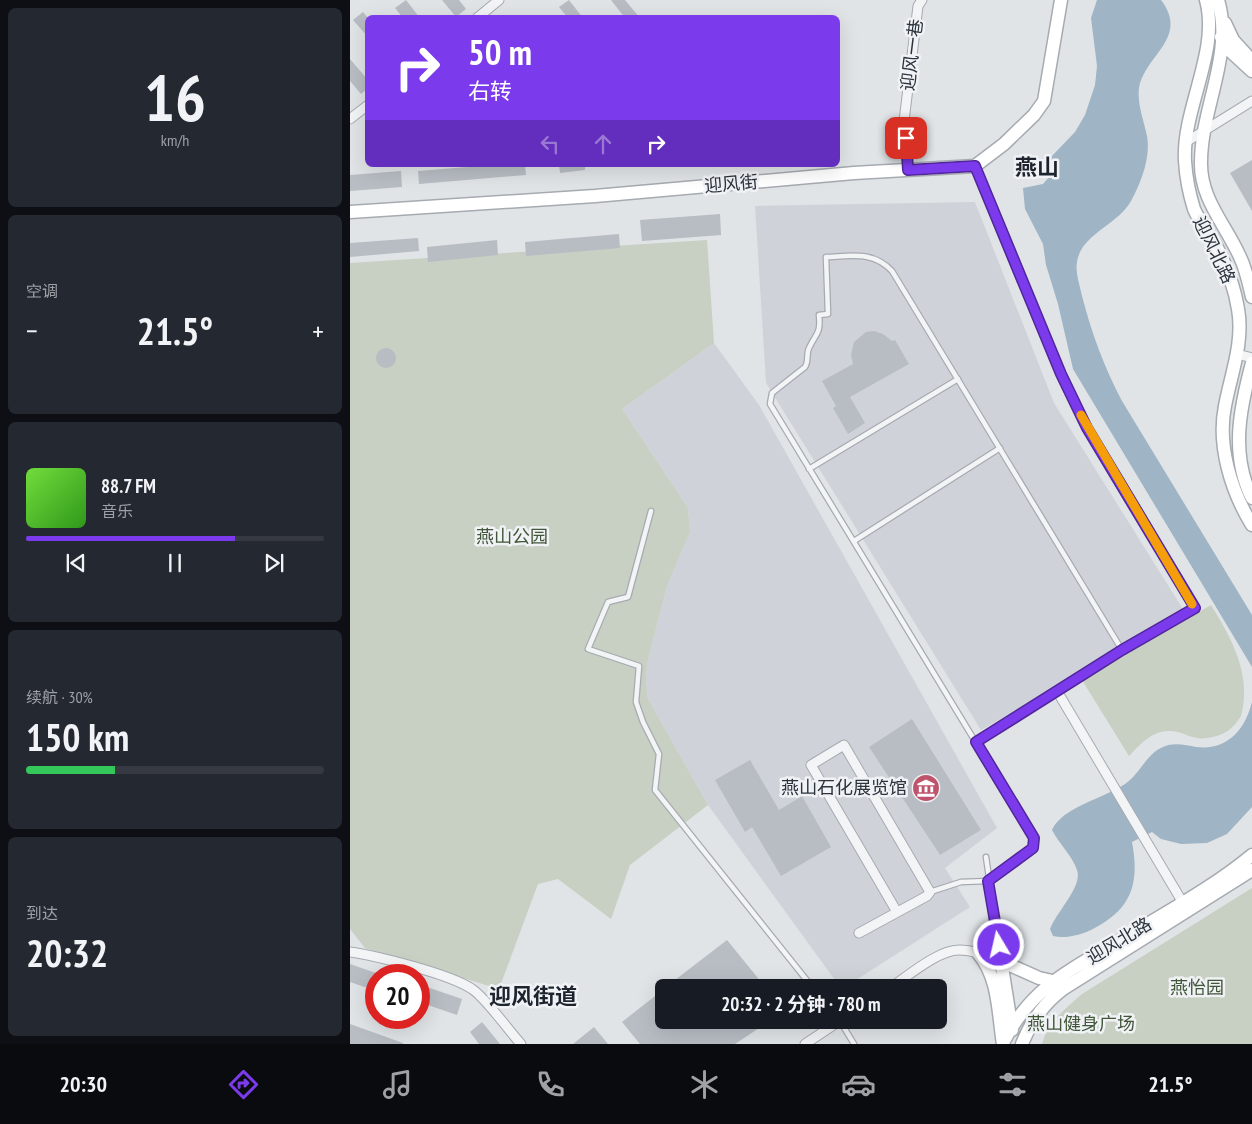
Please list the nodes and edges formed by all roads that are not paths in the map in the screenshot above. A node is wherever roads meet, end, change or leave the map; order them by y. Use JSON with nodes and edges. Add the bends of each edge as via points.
{"nodes":[{"id":1,"x":499,"y":0,"type":"edge"},
{"id":2,"x":922,"y":0,"type":"edge"},
{"id":3,"x":1061,"y":0,"type":"edge"},
{"id":4,"x":1218,"y":0,"type":"edge"},
{"id":5,"x":1207,"y":5,"type":"edge"},
{"id":6,"x":481,"y":15,"type":"edge"},
{"id":7,"x":1222,"y":16,"type":"junction"},
{"id":8,"x":1223,"y":41,"type":"junction"},
{"id":9,"x":1252,"y":61,"type":"edge"},
{"id":10,"x":1252,"y":71,"type":"edge"},
{"id":11,"x":1252,"y":101,"type":"edge"},
{"id":12,"x":365,"y":107,"type":"edge"},
{"id":13,"x":350,"y":119,"type":"edge"},
{"id":14,"x":1205,"y":130,"type":"junction"},
{"id":15,"x":1186,"y":142,"type":"junction"},
{"id":16,"x":975,"y":166,"type":"junction"},
{"id":17,"x":908,"y":170,"type":"junction"},
{"id":18,"x":350,"y":212,"type":"edge"},
{"id":19,"x":1252,"y":297,"type":"edge"},
{"id":20,"x":1237,"y":354,"type":"junction"},
{"id":21,"x":1252,"y":358,"type":"edge"},
{"id":22,"x":1252,"y":363,"type":"edge"},
{"id":23,"x":958,"y":379,"type":"junction"},
{"id":24,"x":1000,"y":448,"type":"junction"},
{"id":25,"x":809,"y":468,"type":"junction"},
{"id":26,"x":1252,"y":498,"type":"edge"},
{"id":27,"x":651,"y":510,"type":"dead end"},
{"id":28,"x":1252,"y":526,"type":"edge"},
{"id":29,"x":854,"y":541,"type":"junction"},
{"id":30,"x":1195,"y":608,"type":"joint"},
{"id":31,"x":1122,"y":650,"type":"junction"},
{"id":32,"x":1057,"y":691,"type":"junction"},
{"id":33,"x":976,"y":742,"type":"junction"},
{"id":34,"x":1252,"y":855,"type":"edge"},
{"id":35,"x":986,"y":857,"type":"dead end"},
{"id":36,"x":1252,"y":870,"type":"edge"},
{"id":37,"x":988,"y":881,"type":"junction"},
{"id":38,"x":930,"y":892,"type":"junction"},
{"id":39,"x":1183,"y":903,"type":"junction"},
{"id":40,"x":897,"y":912,"type":"junction"},
{"id":41,"x":858,"y":933,"type":"dead end"},
{"id":42,"x":350,"y":952,"type":"edge"},
{"id":43,"x":978,"y":953,"type":"junction"},
{"id":44,"x":1001,"y":961,"type":"junction"},
{"id":45,"x":1076,"y":973,"type":"junction"},
{"id":46,"x":806,"y":979,"type":"edge"},
{"id":47,"x":904,"y":979,"type":"edge"},
{"id":48,"x":1052,"y":981,"type":"junction"},
{"id":49,"x":1012,"y":1026,"type":"junction"},
{"id":50,"x":827,"y":1029,"type":"edge"},
{"id":51,"x":845,"y":1029,"type":"edge"},
{"id":52,"x":521,"y":1044,"type":"edge"},
{"id":53,"x":805,"y":1044,"type":"edge"},
{"id":54,"x":854,"y":1044,"type":"edge"},
{"id":55,"x":1007,"y":1044,"type":"edge"},
{"id":56,"x":1022,"y":1044,"type":"edge"}],
"edges":[{"from":1,"to":6,"type":"street"},
{"from":2,"to":17,"type":"street","name":"迎风一巷","via":[[918,6],[904,121]]},
{"from":3,"to":16,"type":"street","via":[[1044,102],[1004,144]]},
{"from":4,"to":7,"type":"street","name":"迎风北路"},
{"from":5,"to":8,"type":"street"},
{"from":5,"to":15,"type":"street","name":"迎风北路","via":[[1208,36]]},
{"from":7,"to":8,"type":"street","name":"迎风北路"},
{"from":7,"to":9,"type":"street","via":[[1233,40]]},
{"from":8,"to":10,"type":"street"},
{"from":8,"to":14,"type":"street","name":"迎风北路"},
{"from":11,"to":14,"type":"street"},
{"from":12,"to":13,"type":"street"},
{"from":14,"to":15,"type":"street"},
{"from":14,"to":19,"type":"street","name":"迎风北路","via":[[1200,163],[1204,186],[1211,206],[1240,256]]},
{"from":15,"to":20,"type":"street","name":"迎风北路","via":[[1188,188],[1195,211],[1234,286],[1239,310]]},
{"from":16,"to":17,"type":"street","name":"迎风街"},
{"from":16,"to":30,"type":"street","via":[[1061,374],[1087,428]]},
{"from":17,"to":18,"type":"street","name":"迎风街"},
{"from":20,"to":21,"type":"street"},
{"from":20,"to":28,"type":"street","name":"迎风北路","via":[[1222,426],[1224,450],[1238,498]]},
{"from":22,"to":26,"type":"street","via":[[1238,429],[1243,471]]},
{"from":23,"to":24,"type":"lane"},
{"from":23,"to":25,"type":"lane"},
{"from":23,"to":25,"type":"lane","via":[[885,264],[864,255],[826,258],[828,314],[819,315],[821,330],[808,350],[808,363],[772,394],[770,404]]},
{"from":24,"to":29,"type":"lane"},
{"from":24,"to":31,"type":"lane"},
{"from":25,"to":29,"type":"lane"},
{"from":27,"to":46,"type":"lane","via":[[628,598],[608,602],[588,649],[639,666],[636,702],[642,722],[659,754],[655,790]]},
{"from":29,"to":33,"type":"lane"},
{"from":30,"to":31,"type":"lane"},
{"from":31,"to":32,"type":"lane"},
{"from":32,"to":33,"type":"lane"},
{"from":32,"to":39,"type":"street"},
{"from":33,"to":37,"type":"lane","via":[[1034,838],[1033,848]]},
{"from":34,"to":39,"type":"street","name":"迎风北路"},
{"from":35,"to":37,"type":"lane"},
{"from":36,"to":45,"type":"street"},
{"from":37,"to":38,"type":"lane","via":[[961,882]]},
{"from":37,"to":44,"type":"lane"},
{"from":38,"to":40,"type":"street"},
{"from":38,"to":40,"type":"street","via":[[844,745],[810,765]]},
{"from":39,"to":45,"type":"street","name":"迎风北路"},
{"from":40,"to":41,"type":"street"},
{"from":42,"to":52,"type":"street","via":[[379,957],[473,989]]},
{"from":43,"to":44,"type":"street"},
{"from":43,"to":47,"type":"street","via":[[944,952]]},
{"from":43,"to":55,"type":"street","via":[[988,964],[993,978]]},
{"from":44,"to":45,"type":"street","via":[[1046,971]]},
{"from":44,"to":48,"type":"street"},
{"from":44,"to":49,"type":"street"},
{"from":45,"to":48,"type":"street","name":"迎风北路"},
{"from":45,"to":56,"type":"street","via":[[1042,1006]]},
{"from":48,"to":49,"type":"street","name":"迎风北路"},
{"from":49,"to":55,"type":"street","name":"迎风北路"},
{"from":50,"to":53,"type":"street"},
{"from":51,"to":54,"type":"lane"}]}
